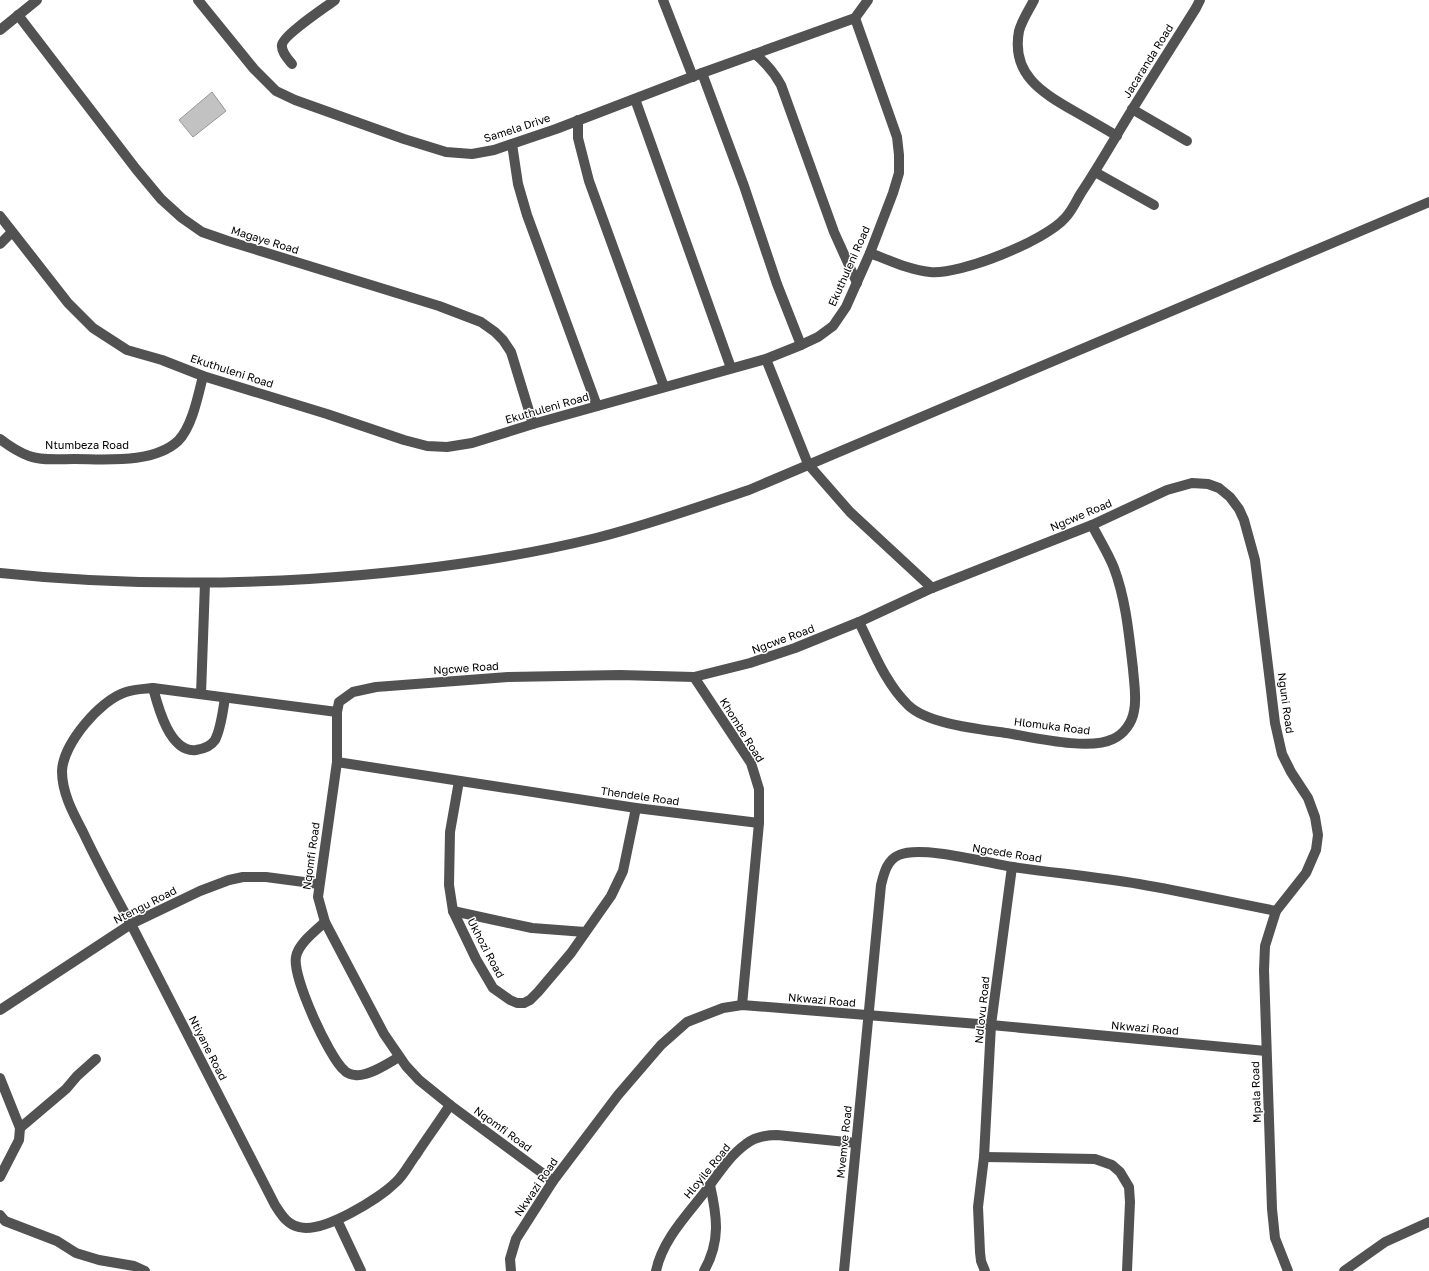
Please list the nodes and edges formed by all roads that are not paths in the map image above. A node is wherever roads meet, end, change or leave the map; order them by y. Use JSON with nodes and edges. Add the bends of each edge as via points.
{"nodes":[{"id":1,"x":37,"y":0,"type":"edge"},
{"id":2,"x":198,"y":0,"type":"edge"},
{"id":3,"x":335,"y":0,"type":"edge"},
{"id":4,"x":663,"y":0,"type":"edge"},
{"id":5,"x":868,"y":0,"type":"edge"},
{"id":6,"x":1034,"y":0,"type":"edge"},
{"id":7,"x":1200,"y":0,"type":"edge"},
{"id":8,"x":18,"y":15,"type":"junction"},
{"id":9,"x":855,"y":18,"type":"junction"},
{"id":10,"x":0,"y":30,"type":"edge"},
{"id":11,"x":755,"y":54,"type":"junction"},
{"id":12,"x":292,"y":64,"type":"dead end"},
{"id":13,"x":697,"y":75,"type":"junction"},
{"id":14,"x":635,"y":99,"type":"junction"},
{"id":15,"x":1132,"y":109,"type":"junction"},
{"id":16,"x":578,"y":120,"type":"junction"},
{"id":17,"x":1117,"y":136,"type":"junction"},
{"id":18,"x":1187,"y":141,"type":"dead end"},
{"id":19,"x":512,"y":144,"type":"junction"},
{"id":20,"x":1094,"y":172,"type":"junction"},
{"id":21,"x":1429,"y":202,"type":"edge"},
{"id":22,"x":1154,"y":205,"type":"dead end"},
{"id":23,"x":0,"y":216,"type":"edge"},
{"id":24,"x":12,"y":232,"type":"junction"},
{"id":25,"x":0,"y":244,"type":"edge"},
{"id":26,"x":870,"y":253,"type":"junction"},
{"id":27,"x":857,"y":283,"type":"junction"},
{"id":28,"x":801,"y":345,"type":"junction"},
{"id":29,"x":766,"y":359,"type":"junction"},
{"id":30,"x":731,"y":368,"type":"junction"},
{"id":31,"x":204,"y":376,"type":"junction"},
{"id":32,"x":664,"y":387,"type":"junction"},
{"id":33,"x":597,"y":406,"type":"junction"},
{"id":34,"x":533,"y":424,"type":"junction"},
{"id":35,"x":0,"y":439,"type":"edge"},
{"id":36,"x":808,"y":464,"type":"junction"},
{"id":37,"x":1219,"y":488,"type":"joint"},
{"id":38,"x":1092,"y":525,"type":"junction"},
{"id":39,"x":0,"y":573,"type":"edge"},
{"id":40,"x":205,"y":583,"type":"junction"},
{"id":41,"x":932,"y":588,"type":"junction"},
{"id":42,"x":859,"y":622,"type":"junction"},
{"id":43,"x":694,"y":677,"type":"junction"},
{"id":44,"x":153,"y":688,"type":"junction"},
{"id":45,"x":201,"y":694,"type":"junction"},
{"id":46,"x":225,"y":698,"type":"junction"},
{"id":47,"x":337,"y":712,"type":"junction"},
{"id":48,"x":337,"y":762,"type":"junction"},
{"id":49,"x":459,"y":781,"type":"junction"},
{"id":50,"x":636,"y":808,"type":"junction"},
{"id":51,"x":759,"y":823,"type":"junction"},
{"id":52,"x":1012,"y":867,"type":"junction"},
{"id":53,"x":319,"y":884,"type":"junction"},
{"id":54,"x":453,"y":911,"type":"junction"},
{"id":55,"x":1276,"y":911,"type":"junction"},
{"id":56,"x":324,"y":922,"type":"junction"},
{"id":57,"x":131,"y":924,"type":"junction"},
{"id":58,"x":585,"y":932,"type":"junction"},
{"id":59,"x":742,"y":1005,"type":"junction"},
{"id":60,"x":0,"y":1010,"type":"edge"},
{"id":61,"x":869,"y":1016,"type":"junction"},
{"id":62,"x":991,"y":1025,"type":"junction"},
{"id":63,"x":1266,"y":1051,"type":"junction"},
{"id":64,"x":399,"y":1057,"type":"junction"},
{"id":65,"x":96,"y":1059,"type":"dead end"},
{"id":66,"x":0,"y":1078,"type":"edge"},
{"id":67,"x":450,"y":1105,"type":"junction"},
{"id":68,"x":20,"y":1128,"type":"junction"},
{"id":69,"x":856,"y":1143,"type":"junction"},
{"id":70,"x":984,"y":1157,"type":"junction"},
{"id":71,"x":0,"y":1177,"type":"edge"},
{"id":72,"x":553,"y":1181,"type":"junction"},
{"id":73,"x":710,"y":1185,"type":"junction"},
{"id":74,"x":0,"y":1215,"type":"edge"},
{"id":75,"x":337,"y":1220,"type":"junction"},
{"id":76,"x":1429,"y":1222,"type":"edge"},
{"id":77,"x":145,"y":1271,"type":"edge"},
{"id":78,"x":362,"y":1271,"type":"edge"},
{"id":79,"x":511,"y":1271,"type":"edge"},
{"id":80,"x":656,"y":1271,"type":"edge"},
{"id":81,"x":704,"y":1271,"type":"edge"},
{"id":82,"x":844,"y":1271,"type":"edge"},
{"id":83,"x":986,"y":1271,"type":"edge"},
{"id":84,"x":1127,"y":1271,"type":"edge"},
{"id":85,"x":1288,"y":1271,"type":"edge"},
{"id":86,"x":1344,"y":1271,"type":"edge"}],
"edges":[{"from":1,"to":8,"type":"street"},
{"from":2,"to":19,"type":"street","name":"Samela Drive","via":[[254,70],[276,91],[295,100],[446,152],[472,154]]},
{"from":3,"to":12,"type":"street","via":[[284,39],[283,52]]},
{"from":4,"to":13,"type":"street"},
{"from":5,"to":9,"type":"street"},
{"from":6,"to":17,"type":"street","via":[[1020,29],[1018,45],[1020,59],[1027,74],[1047,96]]},
{"from":7,"to":15,"type":"street","name":"Jacaranda Road"},
{"from":8,"to":10,"type":"street"},
{"from":8,"to":34,"type":"street","name":"Magaye Road","via":[[136,169],[161,199],[182,218],[202,232],[439,306],[481,322],[503,340],[511,352]]},
{"from":9,"to":11,"type":"street","name":"Samela Drive"},
{"from":9,"to":26,"type":"street","name":"Ekuthuleni Road","via":[[897,137],[899,155],[899,173]]},
{"from":11,"to":13,"type":"street","name":"Samela Drive"},
{"from":11,"to":27,"type":"street","via":[[765,62],[781,85],[834,232]]},
{"from":13,"to":14,"type":"street","name":"Samela Drive"},
{"from":13,"to":28,"type":"street","via":[[744,186],[777,284]]},
{"from":14,"to":16,"type":"street","name":"Samela Drive"},
{"from":14,"to":30,"type":"street"},
{"from":15,"to":17,"type":"street","name":"Jacaranda Road"},
{"from":15,"to":18,"type":"street"},
{"from":16,"to":19,"type":"street","name":"Samela Drive"},
{"from":16,"to":32,"type":"street","via":[[578,138],[589,181]]},
{"from":17,"to":20,"type":"street","name":"Jacaranda Road"},
{"from":19,"to":33,"type":"street","via":[[518,184],[527,215]]},
{"from":20,"to":22,"type":"street"},
{"from":20,"to":26,"type":"street","name":"Jacaranda Road","via":[[1065,218],[1049,231],[1018,249],[947,272],[912,269]]},
{"from":21,"to":36,"type":"street"},
{"from":23,"to":24,"type":"street","name":"Ekuthuleni Road"},
{"from":24,"to":25,"type":"street"},
{"from":24,"to":31,"type":"street","name":"Ekuthuleni Road","via":[[68,303],[93,328],[127,350]]},
{"from":26,"to":27,"type":"street","name":"Ekuthuleni Road"},
{"from":27,"to":28,"type":"street","name":"Ekuthuleni Road","via":[[846,307],[833,326]]},
{"from":28,"to":29,"type":"street","name":"Ekuthuleni Road"},
{"from":29,"to":30,"type":"street","name":"Ekuthuleni Road"},
{"from":29,"to":36,"type":"street"},
{"from":30,"to":32,"type":"street","name":"Ekuthuleni Road"},
{"from":31,"to":34,"type":"street","name":"Ekuthuleni Road","via":[[427,446],[447,447],[472,443]]},
{"from":31,"to":35,"type":"street","name":"Ntumbeza Road","via":[[189,425],[178,440],[166,449],[151,455],[121,459],[51,459],[30,456]]},
{"from":32,"to":33,"type":"street","name":"Ekuthuleni Road"},
{"from":33,"to":34,"type":"street","name":"Ekuthuleni Road"},
{"from":36,"to":40,"type":"street","via":[[749,490],[667,517],[597,538],[530,552],[463,564],[367,576]]},
{"from":36,"to":41,"type":"street","via":[[850,512]]},
{"from":37,"to":38,"type":"street","name":"Ngcwe Road","via":[[1192,483],[1167,490]]},
{"from":37,"to":55,"type":"street","name":"Nguni Road","via":[[1230,497],[1244,520],[1255,560],[1275,724],[1282,754],[1290,772],[1308,798],[1318,835],[1316,850],[1306,873]]},
{"from":38,"to":41,"type":"street","name":"Ngcwe Road"},
{"from":38,"to":42,"type":"street","name":"Hlomuka Road","via":[[1114,568],[1124,602],[1135,692],[1134,711],[1130,723],[1126,730],[1113,739],[1100,744],[1074,743],[980,729],[921,715],[908,706],[896,691]]},
{"from":39,"to":40,"type":"street","via":[[93,580]]},
{"from":40,"to":45,"type":"street"},
{"from":41,"to":42,"type":"street","name":"Ngcwe Road"},
{"from":42,"to":43,"type":"street","name":"Ngcwe Road","via":[[795,648]]},
{"from":43,"to":47,"type":"street","name":"Ngcwe Road","via":[[508,677],[393,685],[353,692],[339,702]]},
{"from":43,"to":51,"type":"street","name":"Khombe Road","via":[[751,763],[760,789]]},
{"from":44,"to":45,"type":"street"},
{"from":44,"to":46,"type":"street","via":[[166,727],[175,740],[192,751],[209,746],[214,741]]},
{"from":44,"to":57,"type":"street","name":"Ntiyane Road","via":[[125,692],[98,710],[86,723],[63,761],[62,772],[69,803]]},
{"from":45,"to":46,"type":"street"},
{"from":46,"to":47,"type":"street"},
{"from":47,"to":48,"type":"street","name":"Nqomfi Road"},
{"from":48,"to":49,"type":"street","name":"Thendele Road"},
{"from":48,"to":53,"type":"street","name":"Nqomfi Road"},
{"from":49,"to":50,"type":"street","name":"Thendele Road"},
{"from":49,"to":54,"type":"street","name":"Ukhozi Road","via":[[450,832],[449,885]]},
{"from":50,"to":51,"type":"street","name":"Thendele Road"},
{"from":50,"to":58,"type":"street","name":"Ukhozi Road","via":[[623,871],[612,896]]},
{"from":51,"to":59,"type":"street"},
{"from":52,"to":55,"type":"street","name":"Ngcede Road","via":[[1139,884]]},
{"from":52,"to":61,"type":"street","name":"Ngcede Road","via":[[922,852],[909,852],[892,860],[885,870],[881,885]]},
{"from":52,"to":62,"type":"street","name":"Ndlovu Road"},
{"from":53,"to":56,"type":"street","name":"Nqomfi Road","via":[[318,897]]},
{"from":53,"to":57,"type":"street","name":"Ntengu Road","via":[[266,877],[243,877],[200,891]]},
{"from":54,"to":58,"type":"street","name":"Ukhozi Road","via":[[532,928]]},
{"from":54,"to":58,"type":"street","name":"Ukhozi Road","via":[[493,988],[517,1003],[530,1000],[538,992]]},
{"from":55,"to":63,"type":"street","name":"Mpala Road","via":[[1265,946]]},
{"from":56,"to":64,"type":"street","name":"Nqomfi Road"},
{"from":56,"to":64,"type":"street","via":[[299,949],[296,968],[303,995],[334,1060],[345,1072],[355,1075],[367,1073]]},
{"from":57,"to":60,"type":"street","name":"Ntengu Road"},
{"from":57,"to":75,"type":"street","name":"Ntiyane Road","via":[[282,1216],[289,1223],[308,1229]]},
{"from":59,"to":61,"type":"street","name":"Nkwazi Road"},
{"from":59,"to":72,"type":"street","name":"Nkwazi Road","via":[[722,1008],[688,1022],[661,1045],[618,1094]]},
{"from":61,"to":62,"type":"street","name":"Nkwazi Road"},
{"from":61,"to":69,"type":"street","name":"Mvemve Road"},
{"from":62,"to":63,"type":"street","name":"Nkwazi Road"},
{"from":62,"to":70,"type":"street","name":"Ndlovu Road"},
{"from":63,"to":85,"type":"street","name":"Mpala Road","via":[[1272,1209],[1275,1238]]},
{"from":64,"to":67,"type":"street","name":"Nqomfi Road","via":[[419,1080]]},
{"from":65,"to":68,"type":"street","via":[[66,1090]]},
{"from":66,"to":68,"type":"street"},
{"from":67,"to":72,"type":"street","name":"Nqomfi Road"},
{"from":67,"to":75,"type":"street","name":"Ntiyane Road","via":[[396,1182],[381,1195]]},
{"from":68,"to":71,"type":"street","via":[[19,1140]]},
{"from":69,"to":73,"type":"street","name":"Hloyile Road","via":[[777,1135],[756,1138],[731,1157]]},
{"from":69,"to":82,"type":"street","name":"Mvemve Road"},
{"from":70,"to":83,"type":"street","name":"Ndlovu Road","via":[[978,1207],[981,1261]]},
{"from":70,"to":84,"type":"street","via":[[1095,1160],[1112,1165],[1120,1172],[1129,1187]]},
{"from":72,"to":79,"type":"street","name":"Nkwazi Road","via":[[516,1239],[510,1259]]},
{"from":73,"to":80,"type":"street","name":"Hloyile Road","via":[[675,1231],[660,1257]]},
{"from":73,"to":81,"type":"street","via":[[716,1214],[716,1233],[714,1250]]},
{"from":74,"to":77,"type":"street","via":[[5,1221],[57,1241],[76,1253],[134,1266]]},
{"from":75,"to":78,"type":"street"},
{"from":76,"to":86,"type":"street","via":[[1384,1242]]}]}
